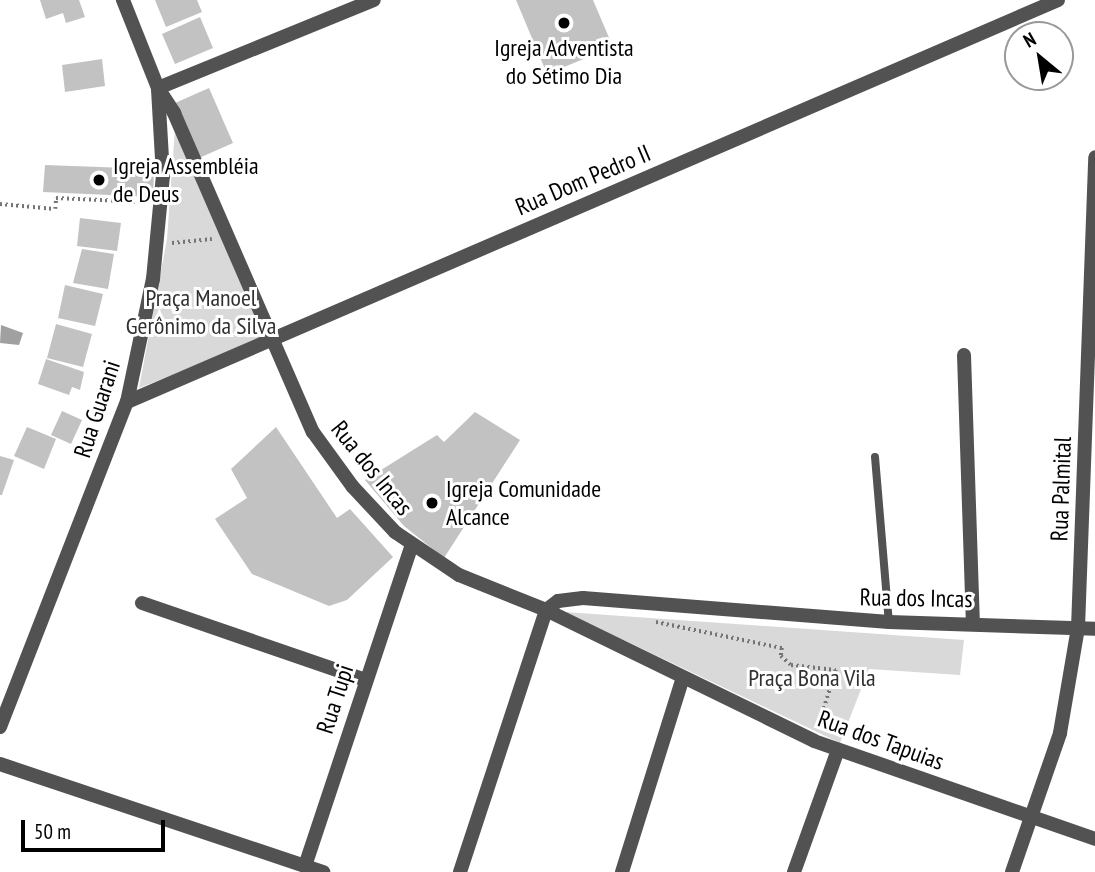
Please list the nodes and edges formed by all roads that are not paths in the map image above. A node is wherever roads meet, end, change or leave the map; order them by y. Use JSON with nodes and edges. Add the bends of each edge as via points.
{"nodes":[{"id":1,"x":123,"y":0,"type":"edge"},
{"id":2,"x":374,"y":0,"type":"edge"},
{"id":3,"x":1058,"y":0,"type":"edge"},
{"id":4,"x":158,"y":88,"type":"junction"},
{"id":5,"x":1095,"y":158,"type":"edge"},
{"id":6,"x":272,"y":339,"type":"junction"},
{"id":7,"x":964,"y":355,"type":"dead end"},
{"id":8,"x":127,"y":402,"type":"junction"},
{"id":9,"x":875,"y":457,"type":"dead end"},
{"id":10,"x":411,"y":547,"type":"junction"},
{"id":11,"x":142,"y":603,"type":"dead end"},
{"id":12,"x":546,"y":610,"type":"junction"},
{"id":13,"x":889,"y":622,"type":"junction"},
{"id":14,"x":974,"y":622,"type":"junction"},
{"id":15,"x":1078,"y":628,"type":"junction"},
{"id":16,"x":1095,"y":629,"type":"edge"},
{"id":17,"x":366,"y":680,"type":"junction"},
{"id":18,"x":681,"y":680,"type":"junction"},
{"id":19,"x":0,"y":727,"type":"edge"},
{"id":20,"x":838,"y":750,"type":"junction"},
{"id":21,"x":0,"y":764,"type":"edge"},
{"id":22,"x":1031,"y":815,"type":"junction"},
{"id":23,"x":1095,"y":839,"type":"edge"},
{"id":24,"x":305,"y":866,"type":"junction"},
{"id":25,"x":323,"y":872,"type":"edge"},
{"id":26,"x":460,"y":872,"type":"edge"},
{"id":27,"x":622,"y":872,"type":"edge"},
{"id":28,"x":794,"y":872,"type":"edge"},
{"id":29,"x":1012,"y":872,"type":"edge"}],
"edges":[{"from":1,"to":4,"type":"street","name":"Rua dos Incas"},
{"from":2,"to":4,"type":"street"},
{"from":3,"to":6,"type":"street","name":"Rua Dom Pedro II"},
{"from":4,"to":6,"type":"street","name":"Rua dos Incas","via":[[174,113]]},
{"from":4,"to":8,"type":"street","name":"Rua Guarani","via":[[162,203],[153,279]]},
{"from":5,"to":15,"type":"street","name":"Rua Palmital"},
{"from":6,"to":8,"type":"street","name":"Rua Dom Pedro II"},
{"from":6,"to":10,"type":"street","name":"Rua dos Incas","via":[[313,432],[352,487]]},
{"from":7,"to":14,"type":"street"},
{"from":8,"to":19,"type":"street","name":"Rua Guarani"},
{"from":9,"to":13,"type":"lane"},
{"from":10,"to":12,"type":"street","name":"Rua dos Incas","via":[[459,575]]},
{"from":10,"to":17,"type":"street","name":"Rua Tupi"},
{"from":11,"to":17,"type":"street"},
{"from":12,"to":13,"type":"street","name":"Rua dos Incas","via":[[558,601],[583,598]]},
{"from":12,"to":18,"type":"street","name":"Rua dos Tapuias"},
{"from":12,"to":26,"type":"street"},
{"from":13,"to":14,"type":"street","name":"Rua dos Incas"},
{"from":14,"to":15,"type":"street","name":"Rua dos Incas"},
{"from":15,"to":16,"type":"street","name":"Rua dos Incas"},
{"from":15,"to":22,"type":"street","name":"Rua Palmital","via":[[1069,696]]},
{"from":17,"to":24,"type":"street","name":"Rua Tupi"},
{"from":18,"to":20,"type":"street","name":"Rua dos Tapuias"},
{"from":18,"to":27,"type":"street"},
{"from":20,"to":22,"type":"street","name":"Rua dos Tapuias"},
{"from":20,"to":28,"type":"street"},
{"from":21,"to":24,"type":"street"},
{"from":22,"to":23,"type":"street","name":"Rua dos Tapuias"},
{"from":22,"to":29,"type":"street","name":"Rua Palmital"},
{"from":24,"to":25,"type":"street"}]}
